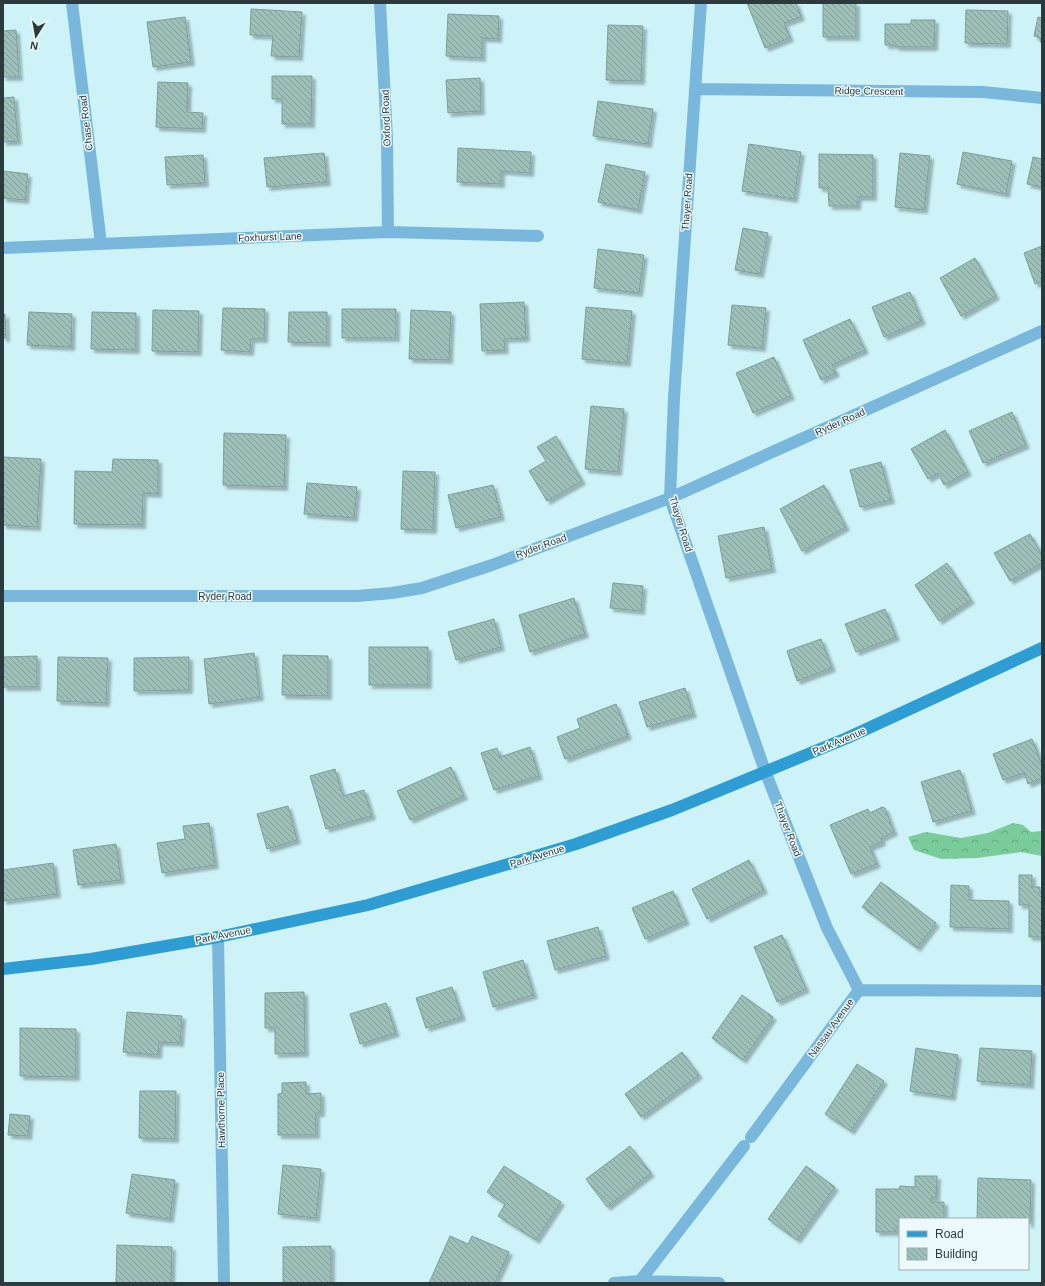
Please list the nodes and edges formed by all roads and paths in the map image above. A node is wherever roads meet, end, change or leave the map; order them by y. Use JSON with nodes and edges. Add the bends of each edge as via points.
{"nodes":[{"id":1,"x":72,"y":3,"type":"edge"},
{"id":2,"x":380,"y":3,"type":"edge"},
{"id":3,"x":701,"y":3,"type":"edge"},
{"id":4,"x":695,"y":89,"type":"junction"},
{"id":5,"x":1042,"y":98,"type":"edge"},
{"id":6,"x":388,"y":232,"type":"junction"},
{"id":7,"x":538,"y":236,"type":"dead end"},
{"id":8,"x":101,"y":244,"type":"junction"},
{"id":9,"x":3,"y":248,"type":"edge"},
{"id":10,"x":1042,"y":331,"type":"edge"},
{"id":11,"x":670,"y":498,"type":"junction"},
{"id":12,"x":3,"y":596,"type":"edge"},
{"id":13,"x":1042,"y":648,"type":"edge"},
{"id":14,"x":765,"y":771,"type":"junction"},
{"id":15,"x":218,"y":937,"type":"junction"},
{"id":16,"x":3,"y":969,"type":"edge"},
{"id":17,"x":859,"y":990,"type":"junction"},
{"id":18,"x":1042,"y":991,"type":"edge"},
{"id":19,"x":640,"y":1281,"type":"junction"},
{"id":20,"x":224,"y":1283,"type":"edge"},
{"id":21,"x":614,"y":1283,"type":"edge"},
{"id":22,"x":719,"y":1283,"type":"edge"}],
"edges":[{"from":1,"to":8,"type":"street","name":"Chase Road"},
{"from":2,"to":6,"type":"street","name":"Oxford Road","via":[[387,138]]},
{"from":3,"to":4,"type":"street","name":"Thayer Road"},
{"from":4,"to":5,"type":"street","name":"Ridge Crescent","via":[[983,92]]},
{"from":4,"to":11,"type":"street","name":"Thayer Road","via":[[674,398]]},
{"from":6,"to":7,"type":"street","name":"Foxhurst Lane"},
{"from":6,"to":8,"type":"street","name":"Foxhurst Lane"},
{"from":8,"to":9,"type":"street","name":"Foxhurst Lane"},
{"from":10,"to":11,"type":"street","name":"Ryder Road"},
{"from":11,"to":12,"type":"street","name":"Ryder Road","via":[[492,565],[404,592],[357,596]]},
{"from":11,"to":14,"type":"street","name":"Thayer Road"},
{"from":13,"to":14,"type":"street","name":"Park Avenue","via":[[847,738]]},
{"from":14,"to":15,"type":"street","name":"Park Avenue","via":[[672,810],[576,844],[368,905]]},
{"from":14,"to":17,"type":"street","name":"Thayer Road","via":[[827,928]]},
{"from":15,"to":16,"type":"street","name":"Park Avenue","via":[[91,959]]},
{"from":15,"to":20,"type":"street","name":"Hawthorne Place"},
{"from":17,"to":18,"type":"street","name":"Nassau Avenue"},
{"from":17,"to":19,"type":"street","name":"Nassau Avenue"},
{"from":19,"to":21,"type":"street"},
{"from":19,"to":22,"type":"street"}]}
